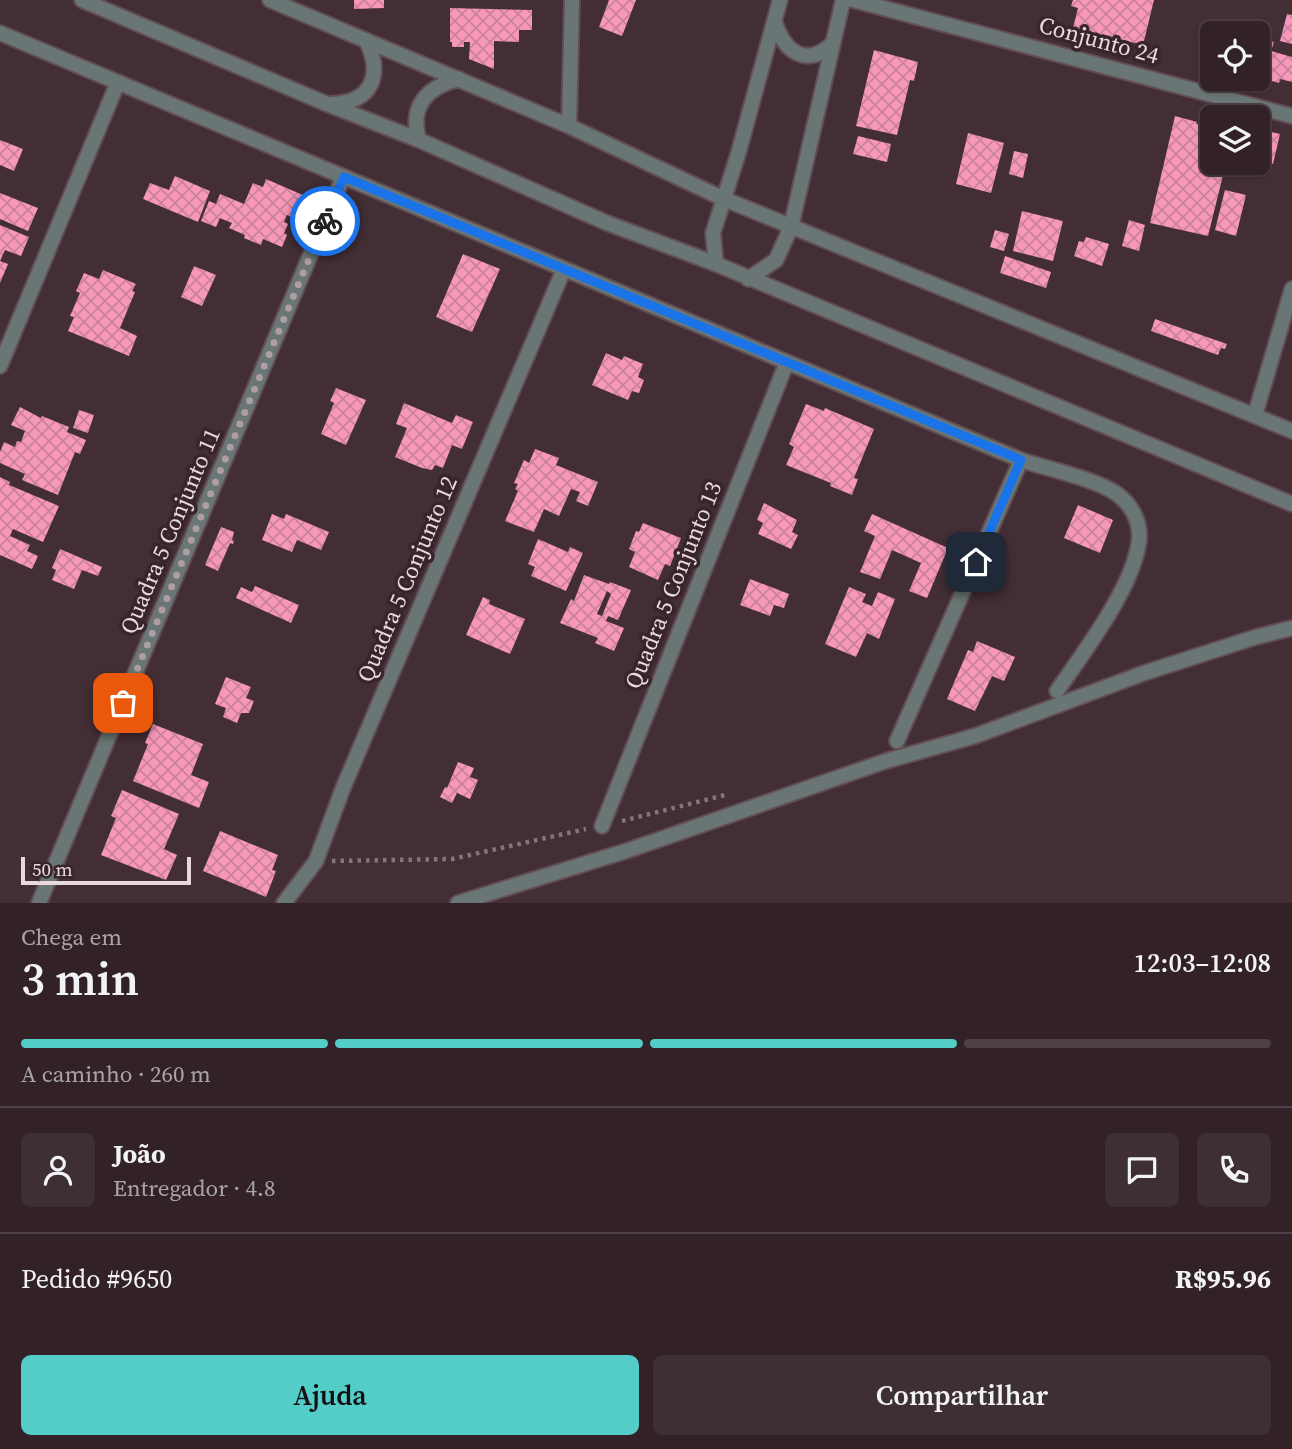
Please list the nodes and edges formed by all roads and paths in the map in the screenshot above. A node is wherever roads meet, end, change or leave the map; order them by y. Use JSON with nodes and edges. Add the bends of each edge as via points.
{"nodes":[{"id":1,"x":82,"y":0,"type":"edge"},
{"id":2,"x":270,"y":0,"type":"edge"},
{"id":3,"x":309,"y":0,"type":"edge"},
{"id":4,"x":572,"y":0,"type":"edge"},
{"id":5,"x":780,"y":0,"type":"edge"},
{"id":6,"x":844,"y":0,"type":"edge"},
{"id":7,"x":853,"y":0,"type":"edge"},
{"id":8,"x":309,"y":15,"type":"junction"},
{"id":9,"x":775,"y":23,"type":"junction"},
{"id":10,"x":0,"y":33,"type":"edge"},
{"id":11,"x":366,"y":40,"type":"junction"},
{"id":12,"x":832,"y":44,"type":"junction"},
{"id":13,"x":459,"y":79,"type":"junction"},
{"id":14,"x":118,"y":82,"type":"junction"},
{"id":15,"x":327,"y":104,"type":"junction"},
{"id":16,"x":1292,"y":116,"type":"edge"},
{"id":17,"x":569,"y":126,"type":"junction"},
{"id":18,"x":419,"y":140,"type":"junction"},
{"id":19,"x":344,"y":177,"type":"junction"},
{"id":20,"x":724,"y":199,"type":"junction"},
{"id":21,"x":791,"y":227,"type":"junction"},
{"id":22,"x":716,"y":264,"type":"junction"},
{"id":23,"x":564,"y":269,"type":"junction"},
{"id":24,"x":748,"y":279,"type":"junction"},
{"id":25,"x":1292,"y":289,"type":"edge"},
{"id":26,"x":787,"y":362,"type":"junction"},
{"id":27,"x":0,"y":366,"type":"edge"},
{"id":28,"x":1255,"y":415,"type":"junction"},
{"id":29,"x":1292,"y":431,"type":"edge"},
{"id":30,"x":1021,"y":460,"type":"junction"},
{"id":31,"x":1292,"y":505,"type":"edge"},
{"id":32,"x":1292,"y":628,"type":"edge"},
{"id":33,"x":1057,"y":691,"type":"dead end"},
{"id":34,"x":897,"y":741,"type":"dead end"},
{"id":35,"x":732,"y":793,"type":"dead end"},
{"id":36,"x":602,"y":826,"type":"junction"},
{"id":37,"x":316,"y":861,"type":"junction"},
{"id":38,"x":39,"y":903,"type":"edge"},
{"id":39,"x":284,"y":903,"type":"edge"},
{"id":40,"x":458,"y":903,"type":"edge"}],
"edges":[{"from":1,"to":15,"type":"street"},
{"from":2,"to":8,"type":"street"},
{"from":3,"to":8,"type":"street"},
{"from":4,"to":17,"type":"street"},
{"from":5,"to":9,"type":"street"},
{"from":6,"to":12,"type":"street"},
{"from":7,"to":16,"type":"street","name":"Conjunto 24"},
{"from":8,"to":11,"type":"street"},
{"from":9,"to":12,"type":"street","via":[[782,42],[797,54],[816,55]]},
{"from":9,"to":20,"type":"street"},
{"from":10,"to":14,"type":"street"},
{"from":11,"to":13,"type":"street"},
{"from":11,"to":15,"type":"street","via":[[374,62],[370,86],[361,96]]},
{"from":12,"to":21,"type":"street"},
{"from":13,"to":17,"type":"street"},
{"from":13,"to":18,"type":"street","via":[[439,84],[428,93],[418,117]]},
{"from":14,"to":19,"type":"street"},
{"from":14,"to":27,"type":"street"},
{"from":15,"to":18,"type":"street"},
{"from":17,"to":20,"type":"street"},
{"from":18,"to":22,"type":"street","via":[[607,223]]},
{"from":19,"to":23,"type":"street"},
{"from":19,"to":38,"type":"street","name":"Quadra 5 Conjunto 11"},
{"from":20,"to":21,"type":"street"},
{"from":20,"to":22,"type":"street","via":[[713,233]]},
{"from":21,"to":24,"type":"street","via":[[776,260]]},
{"from":21,"to":28,"type":"street"},
{"from":22,"to":24,"type":"street"},
{"from":23,"to":26,"type":"street"},
{"from":23,"to":37,"type":"street","name":"Quadra 5 Conjunto 12"},
{"from":24,"to":31,"type":"street"},
{"from":25,"to":28,"type":"street"},
{"from":26,"to":30,"type":"street"},
{"from":26,"to":36,"type":"street","name":"Quadra 5 Conjunto 13"},
{"from":28,"to":29,"type":"street"},
{"from":30,"to":33,"type":"street","via":[[1108,488],[1128,503],[1139,526],[1134,561],[1119,596]]},
{"from":30,"to":34,"type":"street"},
{"from":32,"to":40,"type":"street","via":[[1144,673],[975,736],[886,761],[626,851]]},
{"from":35,"to":36,"type":"path"},
{"from":36,"to":37,"type":"path","via":[[452,859]]},
{"from":37,"to":39,"type":"street","name":"Quadra 5 Conjunto 12"}]}
